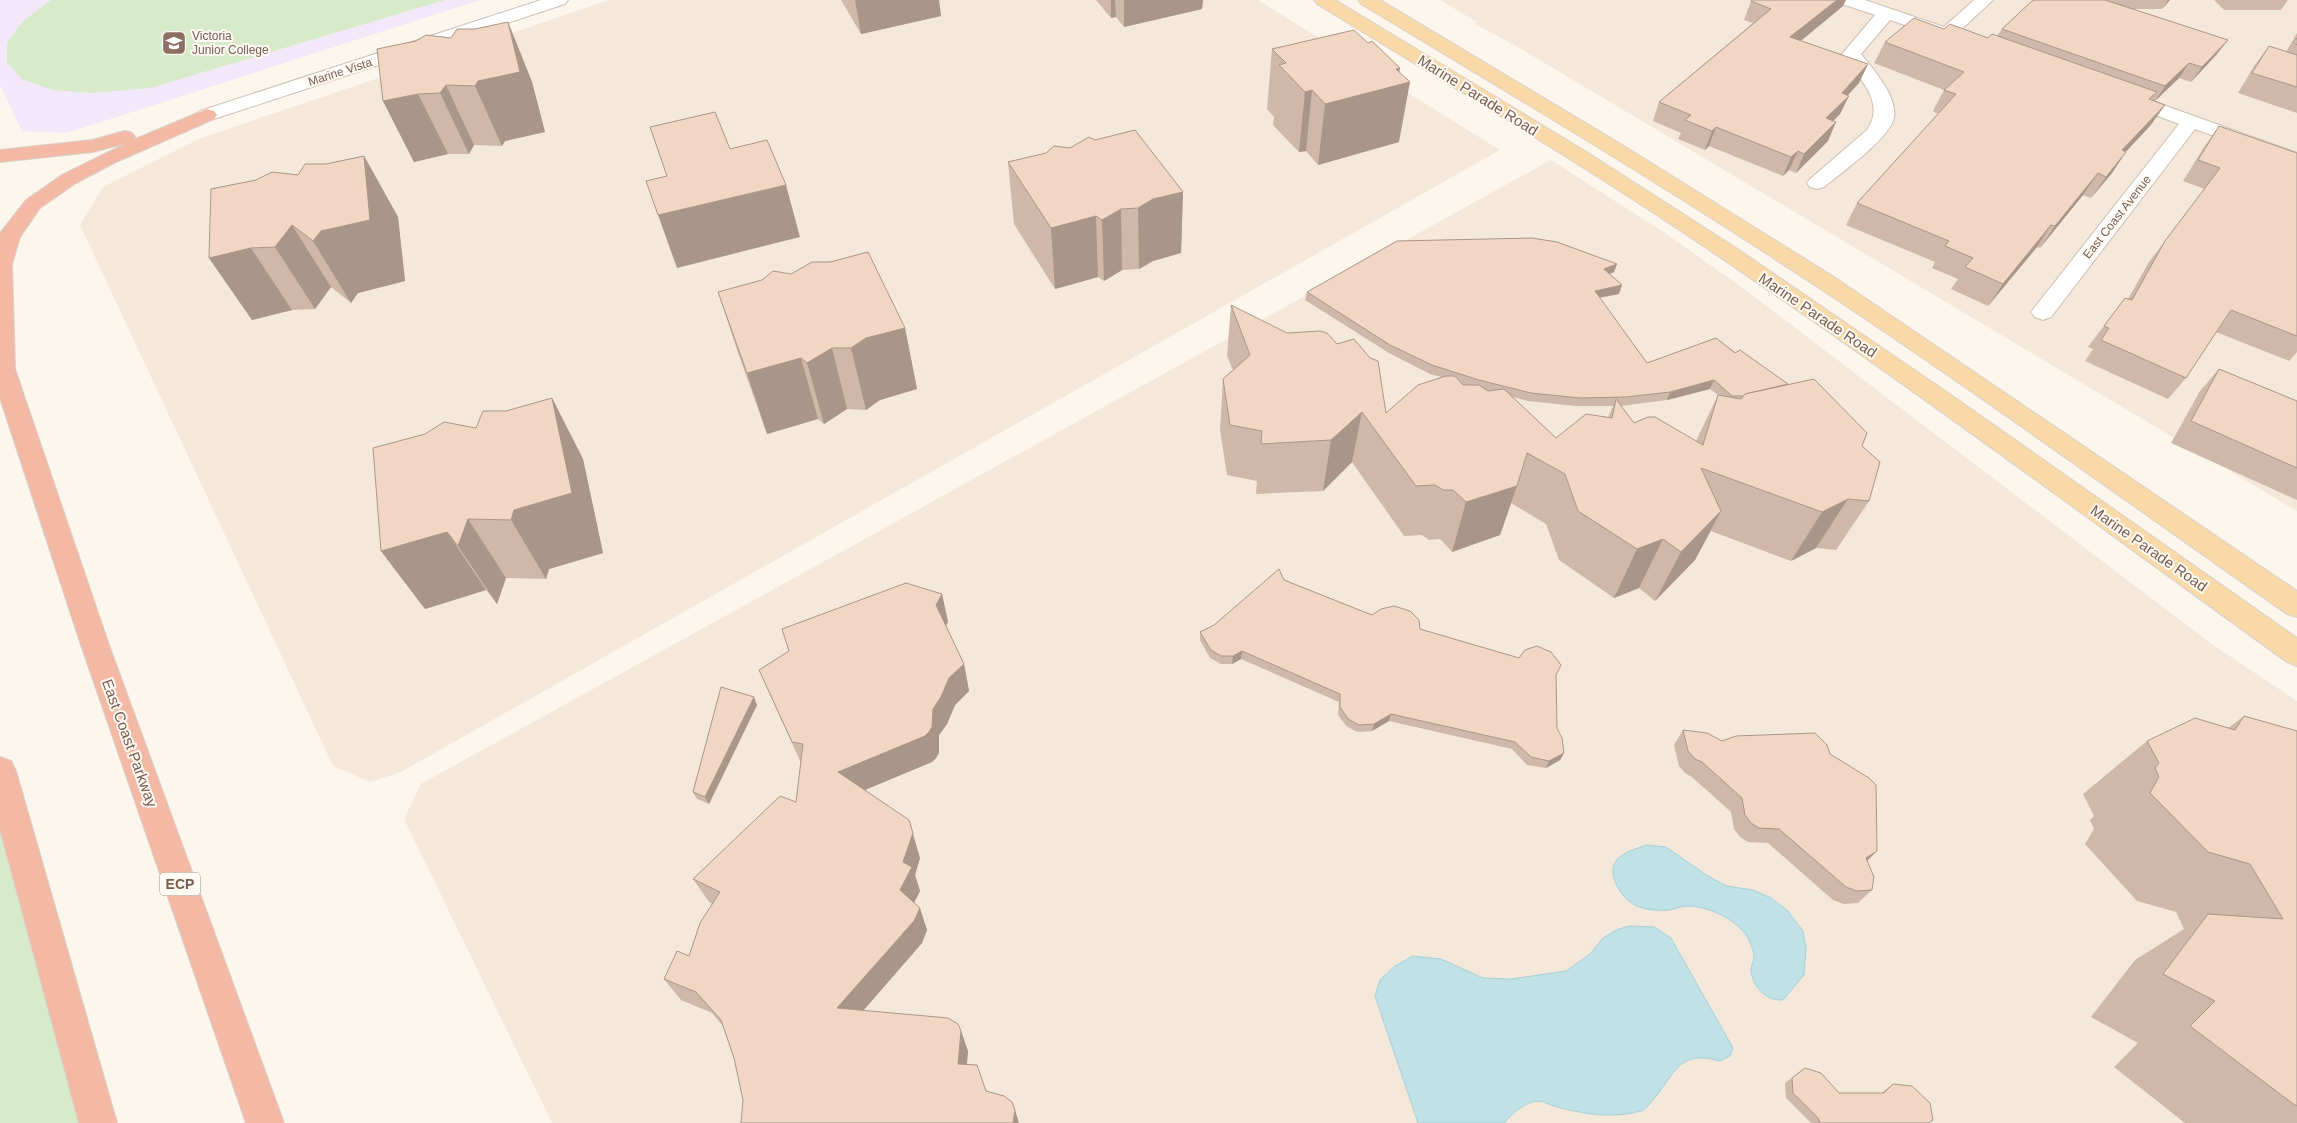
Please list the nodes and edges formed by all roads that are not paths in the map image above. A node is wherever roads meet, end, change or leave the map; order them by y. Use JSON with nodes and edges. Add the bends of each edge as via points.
{"nodes":[{"id":1,"x":559,"y":0,"type":"edge"},
{"id":2,"x":1323,"y":0,"type":"edge"},
{"id":3,"x":1367,"y":0,"type":"edge"},
{"id":4,"x":1848,"y":0,"type":"edge"},
{"id":5,"x":1984,"y":0,"type":"edge"},
{"id":6,"x":1886,"y":13,"type":"junction"},
{"id":7,"x":1946,"y":34,"type":"junction"},
{"id":8,"x":1964,"y":40,"type":"edge"},
{"id":9,"x":2109,"y":92,"type":"edge"},
{"id":10,"x":207,"y":115,"type":"junction"},
{"id":11,"x":2191,"y":121,"type":"junction"},
{"id":12,"x":0,"y":156,"type":"edge"},
{"id":13,"x":2297,"y":160,"type":"edge"},
{"id":14,"x":1817,"y":183,"type":"dead end"},
{"id":15,"x":2043,"y":312,"type":"dead end"},
{"id":16,"x":1,"y":364,"type":"edge"},
{"id":17,"x":2297,"y":606,"type":"edge"},
{"id":18,"x":2297,"y":654,"type":"edge"},
{"id":19,"x":0,"y":771,"type":"edge"},
{"id":20,"x":98,"y":1123,"type":"edge"},
{"id":21,"x":265,"y":1123,"type":"edge"}],
"edges":[{"from":1,"to":10,"type":"street","name":"Marine Vista"},
{"from":2,"to":18,"type":"main road","name":"Marine Parade Road","via":[[1725,251],[1893,366]]},
{"from":3,"to":17,"type":"main road","name":"Marine Parade Road","via":[[1623,153],[1759,239]]},
{"from":4,"to":6,"type":"street"},
{"from":5,"to":7,"type":"street"},
{"from":6,"to":7,"type":"street"},
{"from":6,"to":14,"type":"street","via":[[1851,54],[1873,81],[1883,103],[1884,120],[1874,134]]},
{"from":7,"to":8,"type":"street"},
{"from":9,"to":11,"type":"street"},
{"from":10,"to":12,"type":"highway","via":[[92,146]]},
{"from":10,"to":16,"type":"highway","name":"East Coast Parkway","via":[[109,158],[69,179],[33,204],[9,236],[1,264]]},
{"from":11,"to":13,"type":"street"},
{"from":11,"to":15,"type":"street","name":"East Coast Avenue"},
{"from":16,"to":21,"type":"highway","name":"East Coast Parkway","number":"ECP","via":[[98,655]]},
{"from":19,"to":20,"type":"highway"}]}
